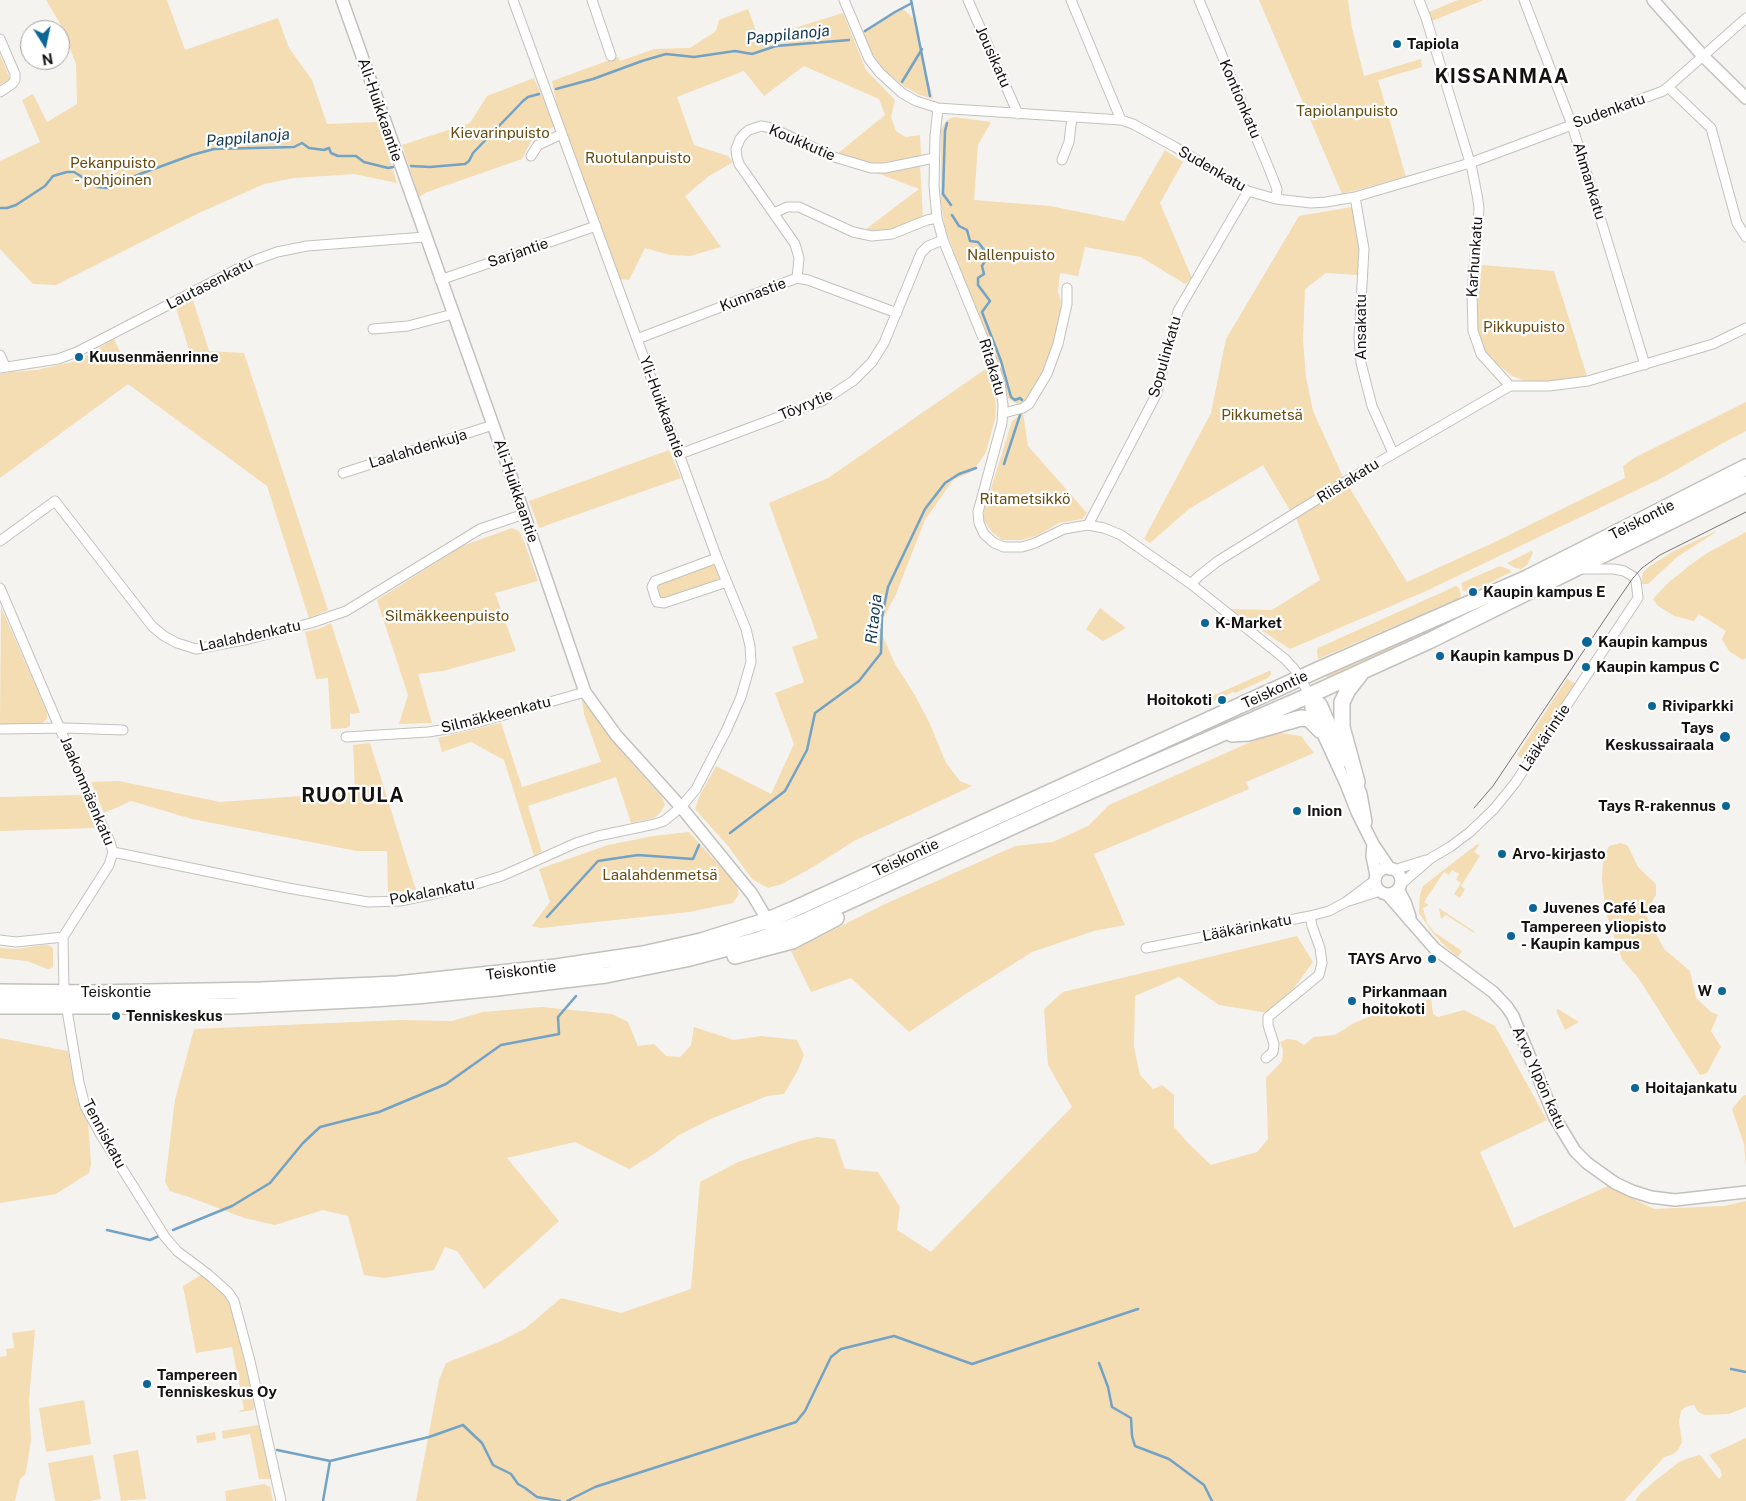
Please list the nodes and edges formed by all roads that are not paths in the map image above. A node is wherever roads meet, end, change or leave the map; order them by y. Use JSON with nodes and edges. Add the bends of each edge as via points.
{"nodes":[{"id":1,"x":342,"y":0,"type":"edge"},
{"id":2,"x":513,"y":0,"type":"edge"},
{"id":3,"x":592,"y":0,"type":"edge"},
{"id":4,"x":844,"y":0,"type":"edge"},
{"id":5,"x":968,"y":0,"type":"edge"},
{"id":6,"x":1072,"y":0,"type":"edge"},
{"id":7,"x":1199,"y":0,"type":"edge"},
{"id":8,"x":1419,"y":0,"type":"edge"},
{"id":9,"x":1524,"y":0,"type":"edge"},
{"id":10,"x":1654,"y":0,"type":"edge"},
{"id":11,"x":1746,"y":18,"type":"edge"},
{"id":12,"x":0,"y":39,"type":"edge"},
{"id":13,"x":611,"y":56,"type":"dead end"},
{"id":14,"x":1703,"y":56,"type":"junction"},
{"id":15,"x":1668,"y":87,"type":"junction"},
{"id":16,"x":0,"y":92,"type":"edge"},
{"id":17,"x":1746,"y":98,"type":"edge"},
{"id":18,"x":938,"y":108,"type":"junction"},
{"id":19,"x":1018,"y":114,"type":"junction"},
{"id":20,"x":1072,"y":117,"type":"junction"},
{"id":21,"x":1121,"y":120,"type":"junction"},
{"id":22,"x":1572,"y":125,"type":"junction"},
{"id":23,"x":562,"y":134,"type":"junction"},
{"id":24,"x":531,"y":156,"type":"dead end"},
{"id":25,"x":934,"y":158,"type":"junction"},
{"id":26,"x":1062,"y":160,"type":"dead end"},
{"id":27,"x":1470,"y":163,"type":"junction"},
{"id":28,"x":1248,"y":191,"type":"junction"},
{"id":29,"x":1355,"y":197,"type":"junction"},
{"id":30,"x":1276,"y":199,"type":"junction"},
{"id":31,"x":774,"y":213,"type":"junction"},
{"id":32,"x":937,"y":218,"type":"junction"},
{"id":33,"x":596,"y":226,"type":"junction"},
{"id":34,"x":425,"y":237,"type":"junction"},
{"id":35,"x":1746,"y":237,"type":"edge"},
{"id":36,"x":943,"y":240,"type":"junction"},
{"id":37,"x":797,"y":278,"type":"junction"},
{"id":38,"x":440,"y":280,"type":"junction"},
{"id":39,"x":1066,"y":288,"type":"dead end"},
{"id":40,"x":897,"y":313,"type":"junction"},
{"id":41,"x":453,"y":314,"type":"junction"},
{"id":42,"x":373,"y":328,"type":"dead end"},
{"id":43,"x":1746,"y":328,"type":"edge"},
{"id":44,"x":637,"y":338,"type":"junction"},
{"id":45,"x":0,"y":355,"type":"edge"},
{"id":46,"x":1645,"y":365,"type":"junction"},
{"id":47,"x":2,"y":367,"type":"edge"},
{"id":48,"x":1510,"y":386,"type":"junction"},
{"id":49,"x":1004,"y":413,"type":"junction"},
{"id":50,"x":493,"y":426,"type":"junction"},
{"id":51,"x":1393,"y":453,"type":"junction"},
{"id":52,"x":680,"y":454,"type":"junction"},
{"id":53,"x":1746,"y":467,"type":"edge"},
{"id":54,"x":343,"y":472,"type":"dead end"},
{"id":55,"x":1746,"y":484,"type":"edge"},
{"id":56,"x":524,"y":514,"type":"junction"},
{"id":57,"x":1088,"y":525,"type":"junction"},
{"id":58,"x":0,"y":541,"type":"edge"},
{"id":59,"x":717,"y":558,"type":"junction"},
{"id":60,"x":1576,"y":569,"type":"junction"},
{"id":61,"x":727,"y":582,"type":"junction"},
{"id":62,"x":1191,"y":584,"type":"junction"},
{"id":63,"x":0,"y":588,"type":"edge"},
{"id":64,"x":1365,"y":669,"type":"junction"},
{"id":65,"x":1300,"y":678,"type":"junction"},
{"id":66,"x":585,"y":692,"type":"junction"},
{"id":67,"x":1310,"y":695,"type":"junction"},
{"id":68,"x":60,"y":728,"type":"junction"},
{"id":69,"x":0,"y":729,"type":"edge"},
{"id":70,"x":123,"y":730,"type":"dead end"},
{"id":71,"x":1320,"y":730,"type":"junction"},
{"id":72,"x":1220,"y":734,"type":"junction"},
{"id":73,"x":346,"y":737,"type":"dead end"},
{"id":74,"x":1357,"y":782,"type":"junction"},
{"id":75,"x":681,"y":807,"type":"junction"},
{"id":76,"x":1367,"y":831,"type":"junction"},
{"id":77,"x":1373,"y":844,"type":"junction"},
{"id":78,"x":113,"y":852,"type":"junction"},
{"id":79,"x":1431,"y":858,"type":"junction"},
{"id":80,"x":1392,"y":869,"type":"junction"},
{"id":81,"x":1375,"y":878,"type":"junction"},
{"id":82,"x":1399,"y":887,"type":"junction"},
{"id":83,"x":1383,"y":893,"type":"junction"},
{"id":84,"x":866,"y":894,"type":"junction"},
{"id":85,"x":1346,"y":902,"type":"junction"},
{"id":86,"x":1310,"y":916,"type":"junction"},
{"id":87,"x":768,"y":920,"type":"junction"},
{"id":88,"x":1412,"y":921,"type":"junction"},
{"id":89,"x":775,"y":934,"type":"junction"},
{"id":90,"x":63,"y":937,"type":"junction"},
{"id":91,"x":0,"y":940,"type":"edge"},
{"id":92,"x":1146,"y":948,"type":"dead end"},
{"id":93,"x":686,"y":959,"type":"junction"},
{"id":94,"x":0,"y":992,"type":"edge"},
{"id":95,"x":65,"y":1000,"type":"junction"},
{"id":96,"x":0,"y":1006,"type":"edge"},
{"id":97,"x":1266,"y":1058,"type":"dead end"},
{"id":98,"x":1746,"y":1192,"type":"edge"},
{"id":99,"x":281,"y":1501,"type":"edge"}],
"edges":[{"from":1,"to":34,"type":"street","name":"Ali-Huikkaantie"},
{"from":2,"to":23,"type":"street","name":"Yli-Huikkaantie"},
{"from":3,"to":13,"type":"street"},
{"from":4,"to":18,"type":"street","name":"Sudenkatu","via":[[873,65],[907,97]]},
{"from":5,"to":19,"type":"street","name":"Jousikatu"},
{"from":6,"to":21,"type":"street"},
{"from":7,"to":30,"type":"street","name":"Kontionkatu","via":[[1270,170]]},
{"from":8,"to":27,"type":"street","name":"Karhunkatu"},
{"from":9,"to":22,"type":"street","name":"Ahmankatu"},
{"from":10,"to":14,"type":"street"},
{"from":11,"to":14,"type":"street","name":"Sudenkatu"},
{"from":12,"to":16,"type":"street","via":[[16,80]]},
{"from":14,"to":15,"type":"street","name":"Sudenkatu"},
{"from":14,"to":17,"type":"street"},
{"from":15,"to":22,"type":"street","name":"Sudenkatu"},
{"from":15,"to":35,"type":"street","via":[[1711,128],[1737,223]]},
{"from":18,"to":19,"type":"street","name":"Sudenkatu"},
{"from":18,"to":25,"type":"street","name":"Ritakatu"},
{"from":19,"to":20,"type":"street","name":"Sudenkatu"},
{"from":20,"to":21,"type":"street","name":"Sudenkatu"},
{"from":20,"to":26,"type":"street","via":[[1069,142]]},
{"from":21,"to":28,"type":"street","name":"Sudenkatu","via":[[1175,147]]},
{"from":22,"to":27,"type":"street","name":"Sudenkatu"},
{"from":22,"to":46,"type":"street","name":"Ahmankatu"},
{"from":23,"to":24,"type":"street","via":[[538,145]]},
{"from":23,"to":33,"type":"street","name":"Yli-Huikkaantie"},
{"from":25,"to":31,"type":"street","name":"Koukkutie","via":[[871,168],[834,157],[772,128],[762,126],[749,130],[740,139],[737,157]]},
{"from":25,"to":32,"type":"street","name":"Ritakatu"},
{"from":27,"to":29,"type":"street","name":"Sudenkatu"},
{"from":27,"to":48,"type":"street","name":"Karhunkatu","via":[[1479,209],[1471,320],[1481,354]]},
{"from":28,"to":30,"type":"street","name":"Sudenkatu"},
{"from":28,"to":57,"type":"street","name":"Sopulinkatu","via":[[1178,311],[1156,395]]},
{"from":29,"to":30,"type":"street","name":"Sudenkatu","via":[[1322,203]]},
{"from":29,"to":51,"type":"street","name":"Ansakatu","via":[[1364,250],[1359,338],[1361,363],[1372,406]]},
{"from":31,"to":32,"type":"street","via":[[787,206],[799,207],[853,232],[872,236],[892,234]]},
{"from":31,"to":37,"type":"street","name":"Koukkutie","via":[[798,252]]},
{"from":32,"to":36,"type":"street","name":"Ritakatu"},
{"from":33,"to":38,"type":"street","name":"Sarjantie"},
{"from":33,"to":44,"type":"street","name":"Yli-Huikkaantie"},
{"from":34,"to":38,"type":"street","name":"Ali-Huikkaantie"},
{"from":34,"to":47,"type":"street","name":"Lautasenkatu","via":[[307,246],[277,252],[255,260],[77,352],[58,359]]},
{"from":36,"to":40,"type":"street","name":"Töyrytie","via":[[921,253]]},
{"from":36,"to":49,"type":"street","name":"Ritakatu","via":[[992,360],[1000,383]]},
{"from":37,"to":40,"type":"street","name":"Kunnastie"},
{"from":37,"to":44,"type":"street","name":"Kunnastie"},
{"from":38,"to":41,"type":"street","name":"Ali-Huikkaantie"},
{"from":39,"to":49,"type":"street","via":[[1068,298],[1058,344],[1047,374],[1029,404]]},
{"from":40,"to":52,"type":"street","name":"Töyrytie","via":[[872,362],[834,394]]},
{"from":41,"to":42,"type":"street","via":[[408,326]]},
{"from":41,"to":50,"type":"street","name":"Ali-Huikkaantie"},
{"from":43,"to":46,"type":"street","via":[[1713,344]]},
{"from":44,"to":52,"type":"street","name":"Yli-Huikkaantie"},
{"from":45,"to":47,"type":"street"},
{"from":46,"to":48,"type":"street","via":[[1586,381],[1549,386]]},
{"from":48,"to":51,"type":"street","name":"Riistakatu"},
{"from":49,"to":57,"type":"street","name":"Ritakatu","via":[[979,505],[978,518],[984,534],[1004,547],[1022,548],[1064,529]]},
{"from":50,"to":54,"type":"street","name":"Laalahdenkuja"},
{"from":50,"to":56,"type":"street","name":"Ali-Huikkaantie"},
{"from":51,"to":62,"type":"street","name":"Riistakatu","via":[[1218,562]]},
{"from":52,"to":59,"type":"street","name":"Yli-Huikkaantie"},
{"from":53,"to":65,"type":"highway","name":"Teiskontie","via":[[1527,578]]},
{"from":55,"to":60,"type":"highway","name":"Teiskontie"},
{"from":56,"to":58,"type":"street","name":"Laalahdenkatu","via":[[480,529],[346,611],[249,639],[196,649],[173,641],[152,626],[55,501]]},
{"from":56,"to":66,"type":"street","name":"Ali-Huikkaantie"},
{"from":57,"to":62,"type":"street","name":"Ritakatu","via":[[1121,535]]},
{"from":59,"to":61,"type":"street","name":"Yli-Huikkaantie"},
{"from":59,"to":61,"type":"street","via":[[655,581],[652,587],[656,600],[664,603]]},
{"from":60,"to":64,"type":"highway","name":"Teiskontie"},
{"from":60,"to":79,"type":"street","name":"Lääkärintie","via":[[1624,572],[1634,577],[1638,598],[1519,777],[1494,809],[1465,836]]},
{"from":61,"to":75,"type":"street","name":"Yli-Huikkaantie","via":[[746,629],[750,662],[741,697],[726,731],[696,790]]},
{"from":62,"to":65,"type":"street","name":"Ritakatu","via":[[1285,659]]},
{"from":63,"to":68,"type":"street","name":"Jaakonmäenkatu"},
{"from":64,"to":67,"type":"highway","name":"Teiskontie"},
{"from":64,"to":74,"type":"highway","via":[[1342,702],[1342,727]]},
{"from":65,"to":67,"type":"street","name":"Ritakatu"},
{"from":65,"to":87,"type":"highway","name":"Teiskontie"},
{"from":66,"to":73,"type":"street","name":"Silmäkkeenkatu","via":[[453,728]]},
{"from":66,"to":75,"type":"street","name":"Ali-Huikkaantie","via":[[616,735]]},
{"from":67,"to":71,"type":"street","via":[[1311,708]]},
{"from":67,"to":72,"type":"highway","name":"Teiskontie"},
{"from":67,"to":74,"type":"street","via":[[1321,704]]},
{"from":68,"to":69,"type":"street"},
{"from":68,"to":70,"type":"street"},
{"from":68,"to":78,"type":"street","name":"Jaakonmäenkatu"},
{"from":71,"to":72,"type":"highway","via":[[1309,719],[1301,718],[1248,733]]},
{"from":71,"to":76,"type":"street"},
{"from":72,"to":84,"type":"highway","name":"Teiskontie"},
{"from":74,"to":76,"type":"street"},
{"from":75,"to":78,"type":"street","name":"Pokalankatu","via":[[664,821],[598,836],[502,876],[400,901],[368,902]]},
{"from":75,"to":87,"type":"street","name":"Ali-Huikkaantie","via":[[752,894]]},
{"from":76,"to":77,"type":"street"},
{"from":77,"to":80,"type":"street"},
{"from":77,"to":81,"type":"street"},
{"from":78,"to":90,"type":"street","name":"Jaakonmäenkatu","via":[[109,865]]},
{"from":79,"to":80,"type":"street","name":"Lääkärintie"},
{"from":79,"to":82,"type":"street","name":"Lääkärintie"},
{"from":80,"to":81,"type":"street","via":[[1382,870]]},
{"from":80,"to":82,"type":"street","via":[[1399,876]]},
{"from":81,"to":83,"type":"street","via":[[1377,888]]},
{"from":81,"to":85,"type":"street","name":"Lääkärinkatu"},
{"from":82,"to":83,"type":"street","via":[[1394,892]]},
{"from":82,"to":88,"type":"street","name":"Arvo Ylpön katu"},
{"from":83,"to":85,"type":"street","name":"Lääkärinkatu"},
{"from":83,"to":88,"type":"street","name":"Arvo Ylpön katu"},
{"from":84,"to":89,"type":"highway","name":"Teiskontie"},
{"from":84,"to":93,"type":"highway","via":[[858,905],[792,941],[712,961]]},
{"from":85,"to":86,"type":"street","name":"Lääkärinkatu","via":[[1330,911]]},
{"from":86,"to":92,"type":"street","name":"Lääkärinkatu"},
{"from":86,"to":97,"type":"street","via":[[1321,954],[1320,975],[1268,1017],[1274,1044],[1273,1052]]},
{"from":87,"to":89,"type":"street","name":"Ali-Huikkaantie"},
{"from":87,"to":95,"type":"highway","name":"Teiskontie","via":[[701,941],[642,954],[485,976],[359,986]]},
{"from":88,"to":98,"type":"street","name":"Arvo Ylpön katu","via":[[1435,949],[1493,992],[1507,1007],[1564,1135],[1594,1169],[1632,1191],[1667,1199]]},
{"from":89,"to":93,"type":"highway","name":"Teiskontie"},
{"from":90,"to":91,"type":"street","via":[[16,942]]},
{"from":90,"to":95,"type":"street"},
{"from":93,"to":95,"type":"highway","name":"Teiskontie","via":[[606,975],[372,999],[231,1006]]},
{"from":94,"to":95,"type":"highway","name":"Teiskontie"},
{"from":95,"to":96,"type":"highway","name":"Teiskontie"},
{"from":95,"to":99,"type":"street","name":"Tenniskatu","via":[[85,1106],[101,1135],[165,1238],[222,1286],[234,1302]]}]}
